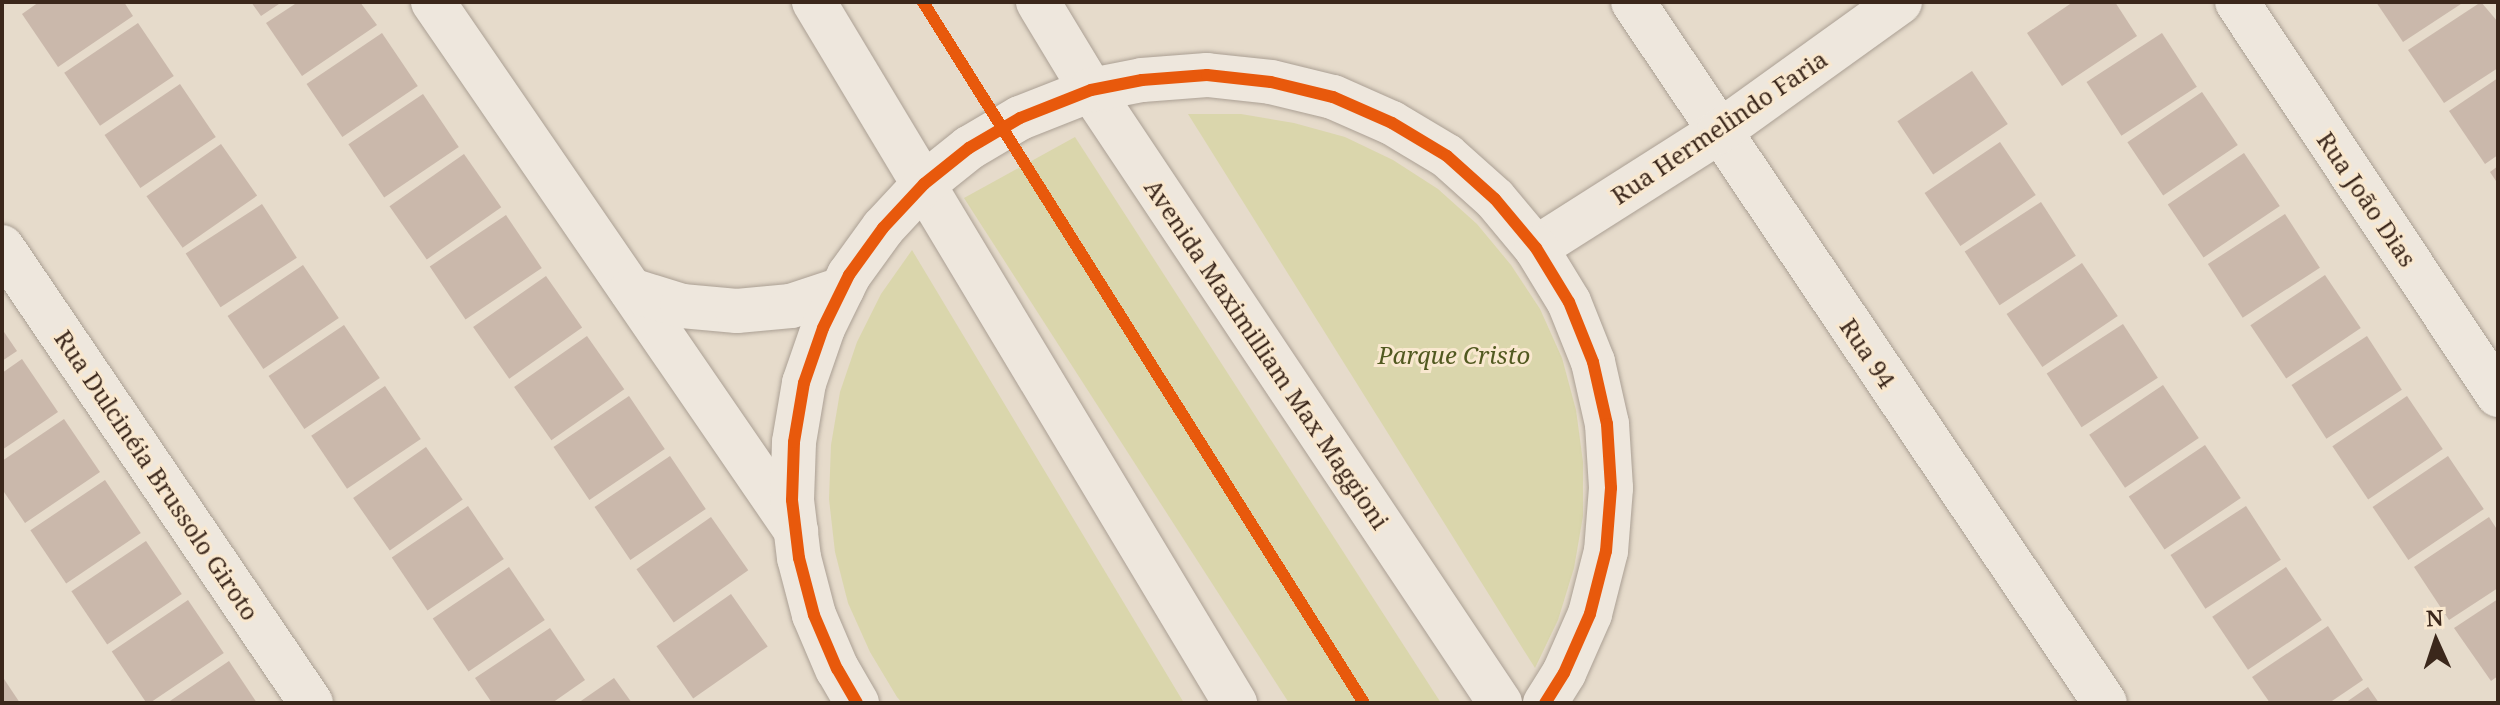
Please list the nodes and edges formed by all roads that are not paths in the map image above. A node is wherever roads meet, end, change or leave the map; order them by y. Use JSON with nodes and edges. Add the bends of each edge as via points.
{"nodes":[{"id":1,"x":433,"y":2,"type":"edge"},
{"id":2,"x":814,"y":2,"type":"edge"},
{"id":3,"x":1038,"y":2,"type":"edge"},
{"id":4,"x":1633,"y":2,"type":"edge"},
{"id":5,"x":1900,"y":2,"type":"edge"},
{"id":6,"x":2237,"y":2,"type":"edge"},
{"id":7,"x":1091,"y":90,"type":"junction"},
{"id":8,"x":1719,"y":132,"type":"junction"},
{"id":9,"x":924,"y":184,"type":"junction"},
{"id":10,"x":2,"y":247,"type":"edge"},
{"id":11,"x":1536,"y":248,"type":"junction"},
{"id":12,"x":842,"y":289,"type":"junction"},
{"id":13,"x":631,"y":290,"type":"junction"},
{"id":14,"x":2498,"y":395,"type":"edge"},
{"id":15,"x":796,"y":532,"type":"junction"},
{"id":16,"x":311,"y":703,"type":"edge"},
{"id":17,"x":857,"y":703,"type":"edge"},
{"id":18,"x":1235,"y":703,"type":"edge"},
{"id":19,"x":1500,"y":703,"type":"edge"},
{"id":20,"x":1545,"y":703,"type":"edge"},
{"id":21,"x":2105,"y":703,"type":"edge"}],
"edges":[{"from":1,"to":13,"type":"street"},
{"from":2,"to":9,"type":"street"},
{"from":3,"to":7,"type":"street","name":"Avenida Maximilliam Max Maggioni"},
{"from":4,"to":8,"type":"street","name":"Rua 94"},
{"from":5,"to":8,"type":"street","name":"Rua Hermelindo Faria"},
{"from":6,"to":14,"type":"street","name":"Rua João Dias"},
{"from":7,"to":9,"type":"street","via":[[1020,118],[969,148]]},
{"from":7,"to":11,"type":"street","via":[[1207,75],[1271,82],[1333,97],[1392,123],[1447,156],[1495,199]]},
{"from":7,"to":19,"type":"street","name":"Avenida Maximilliam Max Maggioni"},
{"from":8,"to":11,"type":"street","name":"Rua Hermelindo Faria"},
{"from":8,"to":21,"type":"street","name":"Rua 94"},
{"from":9,"to":12,"type":"street","via":[[883,228]]},
{"from":9,"to":18,"type":"street"},
{"from":10,"to":16,"type":"street","name":"Rua Dulcinéia Brussolo Giroto"},
{"from":11,"to":20,"type":"street","via":[[1569,302],[1593,362],[1607,424],[1611,488],[1606,551],[1590,614]]},
{"from":12,"to":13,"type":"street","via":[[791,306],[737,311],[682,306]]},
{"from":12,"to":15,"type":"street","via":[[804,383],[794,442]]},
{"from":13,"to":15,"type":"street"},
{"from":15,"to":17,"type":"street","via":[[814,615]]}]}
